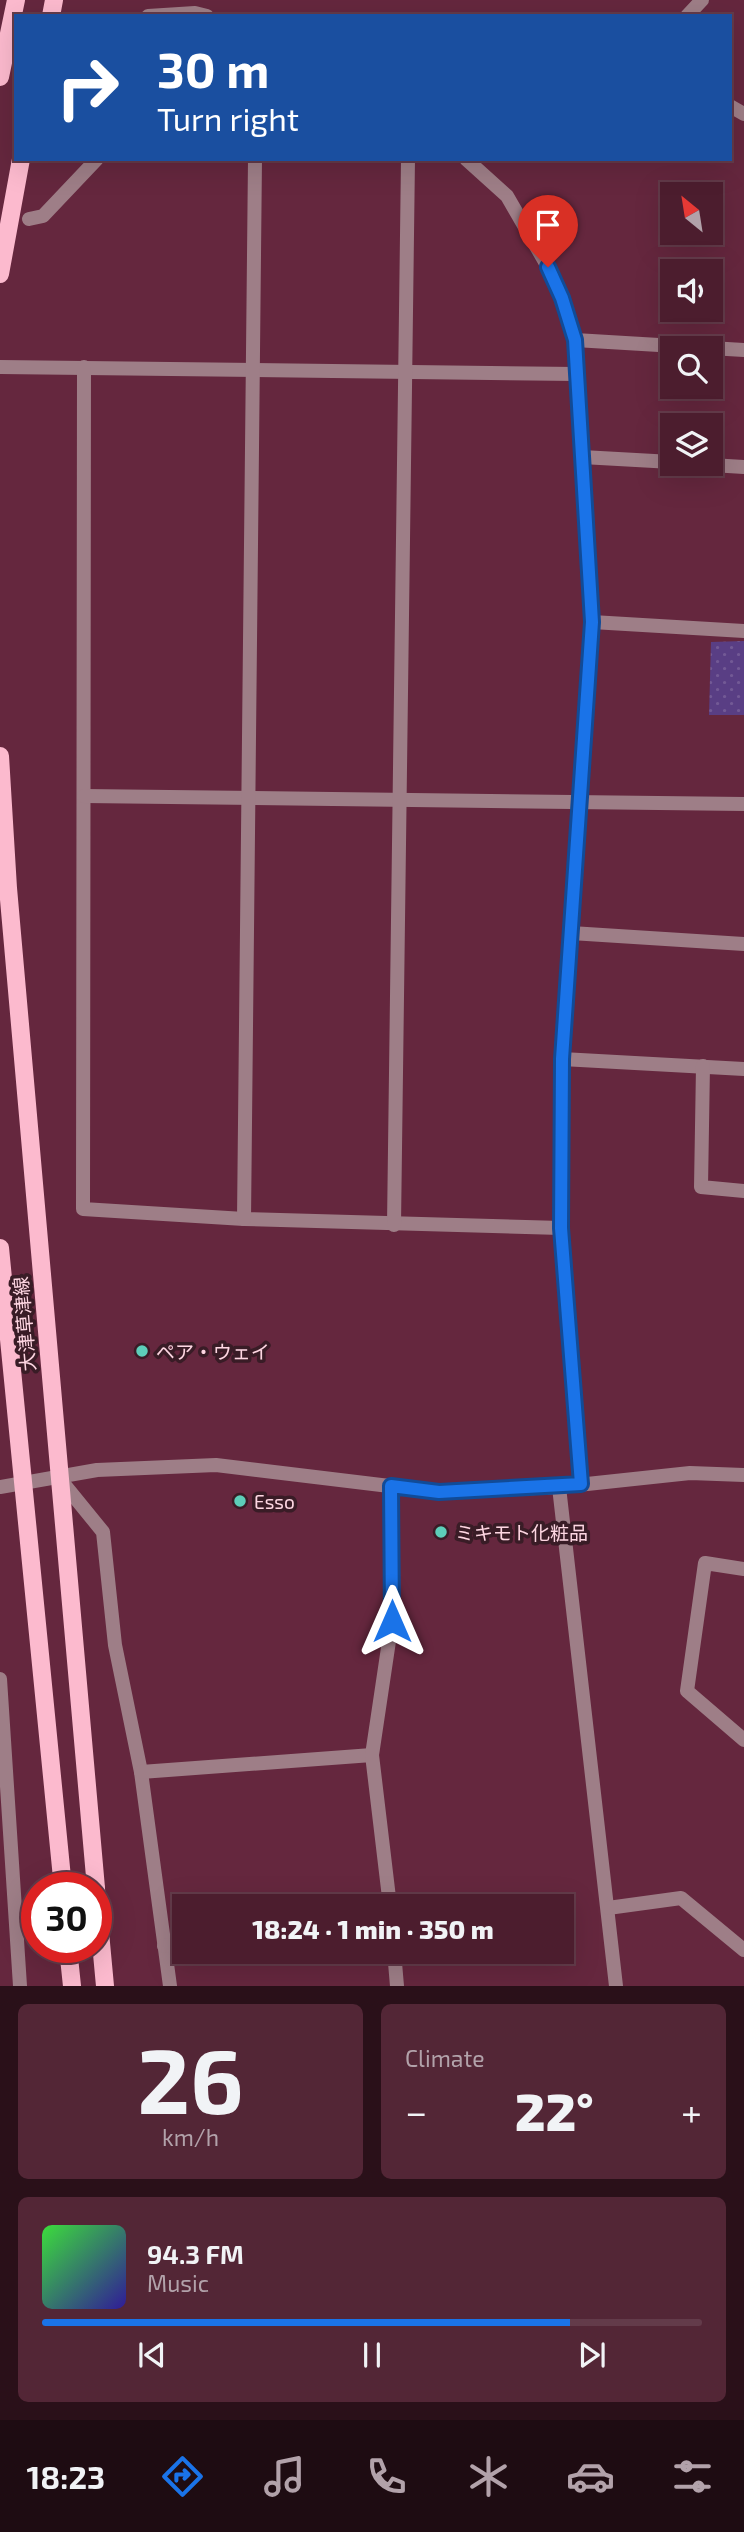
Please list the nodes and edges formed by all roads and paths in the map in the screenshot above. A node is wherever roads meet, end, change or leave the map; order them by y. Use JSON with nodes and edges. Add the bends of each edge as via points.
{"nodes":[{"id":1,"x":16,"y":0,"type":"edge"},
{"id":2,"x":702,"y":0,"type":"edge"},
{"id":3,"x":198,"y":11,"type":"edge"},
{"id":4,"x":168,"y":14,"type":"edge"},
{"id":5,"x":689,"y":14,"type":"edge"},
{"id":6,"x":3,"y":44,"type":"edge"},
{"id":7,"x":0,"y":77,"type":"edge"},
{"id":8,"x":21,"y":161,"type":"edge"},
{"id":9,"x":95,"y":161,"type":"edge"},
{"id":10,"x":255,"y":161,"type":"edge"},
{"id":11,"x":408,"y":161,"type":"edge"},
{"id":12,"x":468,"y":161,"type":"edge"},
{"id":13,"x":29,"y":219,"type":"dead end"},
{"id":14,"x":0,"y":274,"type":"edge"},
{"id":15,"x":575,"y":340,"type":"junction"},
{"id":16,"x":660,"y":345,"type":"edge"},
{"id":17,"x":723,"y":349,"type":"edge"},
{"id":18,"x":744,"y":350,"type":"edge"},
{"id":19,"x":0,"y":367,"type":"edge"},
{"id":20,"x":84,"y":367,"type":"junction"},
{"id":21,"x":253,"y":370,"type":"junction"},
{"id":22,"x":406,"y":372,"type":"junction"},
{"id":23,"x":576,"y":374,"type":"junction"},
{"id":24,"x":582,"y":457,"type":"junction"},
{"id":25,"x":660,"y":462,"type":"edge"},
{"id":26,"x":723,"y":466,"type":"edge"},
{"id":27,"x":744,"y":467,"type":"edge"},
{"id":28,"x":592,"y":622,"type":"junction"},
{"id":29,"x":744,"y":631,"type":"edge"},
{"id":30,"x":0,"y":756,"type":"edge"},
{"id":31,"x":84,"y":796,"type":"junction"},
{"id":32,"x":249,"y":798,"type":"junction"},
{"id":33,"x":400,"y":800,"type":"junction"},
{"id":34,"x":580,"y":802,"type":"junction"},
{"id":35,"x":744,"y":804,"type":"edge"},
{"id":36,"x":571,"y":933,"type":"junction"},
{"id":37,"x":744,"y":944,"type":"edge"},
{"id":38,"x":562,"y":1059,"type":"junction"},
{"id":39,"x":703,"y":1066,"type":"junction"},
{"id":40,"x":744,"y":1069,"type":"edge"},
{"id":41,"x":744,"y":1191,"type":"edge"},
{"id":42,"x":244,"y":1219,"type":"junction"},
{"id":43,"x":394,"y":1225,"type":"junction"},
{"id":44,"x":561,"y":1228,"type":"junction"},
{"id":45,"x":0,"y":1248,"type":"edge"},
{"id":46,"x":744,"y":1475,"type":"edge"},
{"id":47,"x":58,"y":1477,"type":"junction"},
{"id":48,"x":25,"y":1482,"type":"junction"},
{"id":49,"x":581,"y":1484,"type":"junction"},
{"id":50,"x":391,"y":1486,"type":"junction"},
{"id":51,"x":0,"y":1487,"type":"edge"},
{"id":52,"x":559,"y":1487,"type":"junction"},
{"id":53,"x":744,"y":1569,"type":"edge"},
{"id":54,"x":0,"y":1679,"type":"edge"},
{"id":55,"x":744,"y":1740,"type":"edge"},
{"id":56,"x":372,"y":1755,"type":"junction"},
{"id":57,"x":141,"y":1772,"type":"junction"},
{"id":58,"x":61,"y":1872,"type":"edge"},
{"id":59,"x":94,"y":1872,"type":"edge"},
{"id":60,"x":389,"y":1894,"type":"edge"},
{"id":61,"x":608,"y":1908,"type":"junction"},
{"id":62,"x":172,"y":1945,"type":"edge"},
{"id":63,"x":164,"y":1946,"type":"junction"},
{"id":64,"x":744,"y":1950,"type":"edge"},
{"id":65,"x":70,"y":1963,"type":"edge"},
{"id":66,"x":103,"y":1963,"type":"edge"},
{"id":67,"x":395,"y":1964,"type":"edge"},
{"id":68,"x":20,"y":1986,"type":"edge"},
{"id":69,"x":72,"y":1986,"type":"edge"},
{"id":70,"x":105,"y":1986,"type":"edge"},
{"id":71,"x":170,"y":1986,"type":"edge"},
{"id":72,"x":397,"y":1986,"type":"edge"},
{"id":73,"x":617,"y":1986,"type":"edge"}],
"edges":[{"from":1,"to":6,"type":"main road"},
{"from":2,"to":5,"type":"street"},
{"from":3,"to":4,"type":"street"},
{"from":6,"to":7,"type":"main road"},
{"from":8,"to":14,"type":"main road"},
{"from":9,"to":13,"type":"street","via":[[43,216]]},
{"from":10,"to":21,"type":"street"},
{"from":11,"to":22,"type":"street"},
{"from":12,"to":15,"type":"street","via":[[508,196],[548,267]]},
{"from":15,"to":16,"type":"street"},
{"from":15,"to":23,"type":"street"},
{"from":17,"to":18,"type":"street"},
{"from":19,"to":20,"type":"street"},
{"from":20,"to":21,"type":"street"},
{"from":20,"to":31,"type":"street"},
{"from":21,"to":22,"type":"street"},
{"from":21,"to":32,"type":"street"},
{"from":22,"to":23,"type":"street"},
{"from":22,"to":33,"type":"street"},
{"from":23,"to":24,"type":"street"},
{"from":24,"to":25,"type":"street"},
{"from":24,"to":28,"type":"street"},
{"from":26,"to":27,"type":"street"},
{"from":28,"to":29,"type":"street"},
{"from":28,"to":34,"type":"street"},
{"from":30,"to":47,"type":"main road","name":"大津草津線"},
{"from":31,"to":32,"type":"street"},
{"from":31,"to":42,"type":"street","via":[[83,1209]]},
{"from":32,"to":33,"type":"street"},
{"from":32,"to":42,"type":"street"},
{"from":33,"to":34,"type":"street"},
{"from":33,"to":43,"type":"street"},
{"from":34,"to":35,"type":"street"},
{"from":34,"to":36,"type":"street"},
{"from":36,"to":37,"type":"street"},
{"from":36,"to":38,"type":"street"},
{"from":38,"to":39,"type":"street"},
{"from":38,"to":44,"type":"street"},
{"from":39,"to":40,"type":"street"},
{"from":39,"to":41,"type":"street","via":[[701,1187]]},
{"from":42,"to":43,"type":"street"},
{"from":43,"to":44,"type":"street"},
{"from":44,"to":49,"type":"street"},
{"from":45,"to":48,"type":"main road","name":"大津草津線"},
{"from":46,"to":49,"type":"street","via":[[690,1473]]},
{"from":47,"to":48,"type":"street"},
{"from":47,"to":50,"type":"street","via":[[97,1470],[216,1465]]},
{"from":47,"to":57,"type":"street","via":[[103,1532],[115,1645]]},
{"from":47,"to":59,"type":"main road","name":"大津草津線"},
{"from":48,"to":51,"type":"street"},
{"from":48,"to":58,"type":"main road","name":"大津草津線"},
{"from":49,"to":52,"type":"street"},
{"from":50,"to":52,"type":"street","via":[[439,1492]]},
{"from":50,"to":56,"type":"street","via":[[392,1621]]},
{"from":52,"to":61,"type":"street"},
{"from":53,"to":55,"type":"street","via":[[705,1563],[687,1691]]},
{"from":54,"to":68,"type":"street"},
{"from":56,"to":57,"type":"street"},
{"from":56,"to":60,"type":"street"},
{"from":57,"to":63,"type":"street"},
{"from":61,"to":64,"type":"street","via":[[681,1898]]},
{"from":61,"to":73,"type":"street"},
{"from":62,"to":63,"type":"street"},
{"from":63,"to":71,"type":"street"},
{"from":65,"to":69,"type":"main road"},
{"from":66,"to":70,"type":"main road","name":"大津草津線"},
{"from":67,"to":72,"type":"street"}]}
